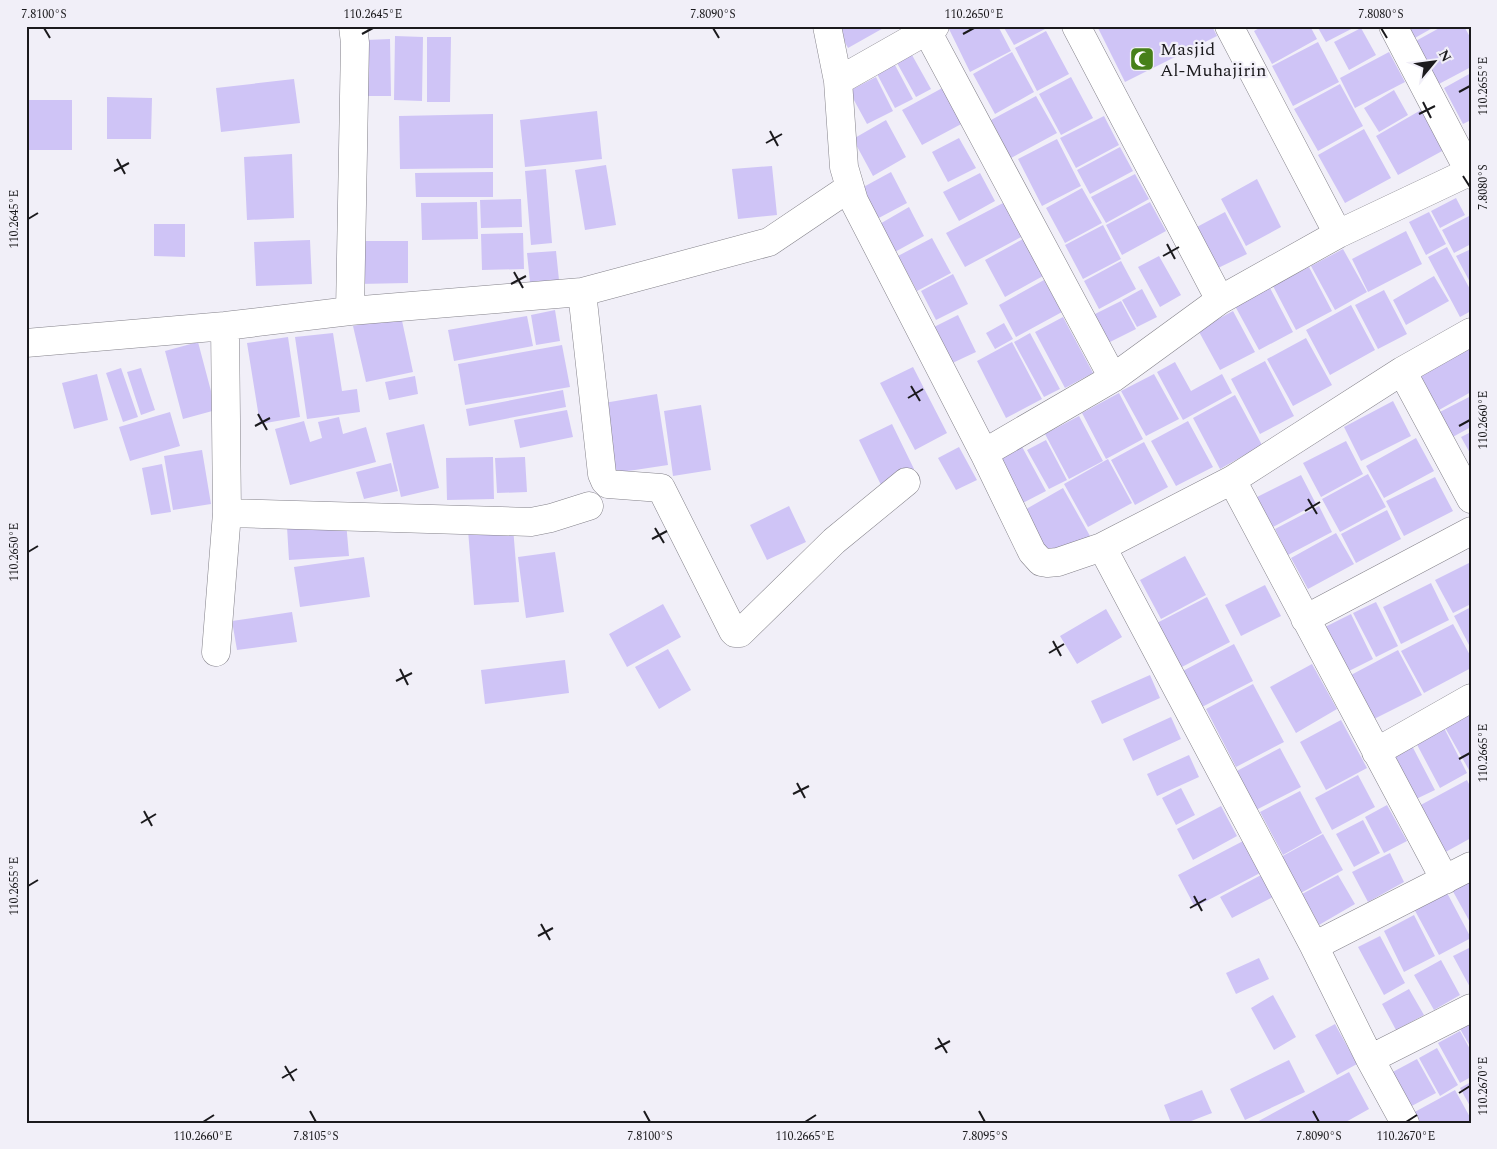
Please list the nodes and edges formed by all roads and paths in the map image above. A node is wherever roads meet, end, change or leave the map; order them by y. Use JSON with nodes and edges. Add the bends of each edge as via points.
{"nodes":[{"id":1,"x":353,"y":26,"type":"edge"},
{"id":2,"x":827,"y":26,"type":"edge"},
{"id":3,"x":1076,"y":26,"type":"edge"},
{"id":4,"x":1229,"y":26,"type":"edge"},
{"id":5,"x":1393,"y":26,"type":"edge"},
{"id":6,"x":931,"y":29,"type":"edge"},
{"id":7,"x":838,"y":81,"type":"junction"},
{"id":8,"x":1470,"y":173,"type":"edge"},
{"id":9,"x":849,"y":188,"type":"junction"},
{"id":10,"x":1338,"y":234,"type":"junction"},
{"id":11,"x":582,"y":292,"type":"junction"},
{"id":12,"x":1220,"y":300,"type":"junction"},
{"id":13,"x":350,"y":312,"type":"junction"},
{"id":14,"x":225,"y":326,"type":"junction"},
{"id":15,"x":1471,"y":332,"type":"edge"},
{"id":16,"x":26,"y":343,"type":"edge"},
{"id":17,"x":1402,"y":371,"type":"junction"},
{"id":18,"x":1113,"y":378,"type":"junction"},
{"id":19,"x":984,"y":453,"type":"junction"},
{"id":20,"x":1232,"y":480,"type":"junction"},
{"id":21,"x":906,"y":482,"type":"dead end"},
{"id":22,"x":1471,"y":500,"type":"edge"},
{"id":23,"x":589,"y":506,"type":"dead end"},
{"id":24,"x":227,"y":513,"type":"junction"},
{"id":25,"x":1471,"y":531,"type":"edge"},
{"id":26,"x":1102,"y":548,"type":"junction"},
{"id":27,"x":1305,"y":619,"type":"junction"},
{"id":28,"x":216,"y":652,"type":"dead end"},
{"id":29,"x":1471,"y":698,"type":"edge"},
{"id":30,"x":1376,"y":752,"type":"junction"},
{"id":31,"x":1471,"y":866,"type":"edge"},
{"id":32,"x":1445,"y":880,"type":"junction"},
{"id":33,"x":1314,"y":946,"type":"junction"},
{"id":34,"x":1471,"y":1008,"type":"edge"},
{"id":35,"x":1370,"y":1059,"type":"junction"},
{"id":36,"x":1405,"y":1123,"type":"edge"}],
"edges":[{"from":1,"to":13,"type":"street"},
{"from":2,"to":7,"type":"street"},
{"from":3,"to":12,"type":"street"},
{"from":4,"to":10,"type":"street"},
{"from":5,"to":8,"type":"street"},
{"from":6,"to":7,"type":"street"},
{"from":6,"to":18,"type":"street"},
{"from":7,"to":9,"type":"street","via":[[844,167]]},
{"from":8,"to":10,"type":"street"},
{"from":9,"to":11,"type":"street","via":[[769,242]]},
{"from":9,"to":19,"type":"street"},
{"from":10,"to":12,"type":"street"},
{"from":11,"to":13,"type":"street"},
{"from":11,"to":21,"type":"street","via":[[605,481],[608,484],[661,488],[735,633],[740,633],[834,541]]},
{"from":12,"to":18,"type":"street"},
{"from":13,"to":14,"type":"street"},
{"from":14,"to":16,"type":"street"},
{"from":14,"to":24,"type":"street"},
{"from":15,"to":17,"type":"street"},
{"from":17,"to":20,"type":"street"},
{"from":17,"to":22,"type":"street"},
{"from":18,"to":19,"type":"street"},
{"from":19,"to":26,"type":"street","via":[[1032,552],[1041,562],[1058,562]]},
{"from":20,"to":26,"type":"street"},
{"from":20,"to":27,"type":"street"},
{"from":23,"to":24,"type":"street","via":[[532,522]]},
{"from":24,"to":28,"type":"street"},
{"from":25,"to":27,"type":"street"},
{"from":26,"to":33,"type":"street"},
{"from":27,"to":30,"type":"street"},
{"from":29,"to":30,"type":"street"},
{"from":30,"to":32,"type":"street"},
{"from":31,"to":32,"type":"street"},
{"from":32,"to":33,"type":"street"},
{"from":33,"to":35,"type":"street"},
{"from":34,"to":35,"type":"street"},
{"from":35,"to":36,"type":"street"}]}
